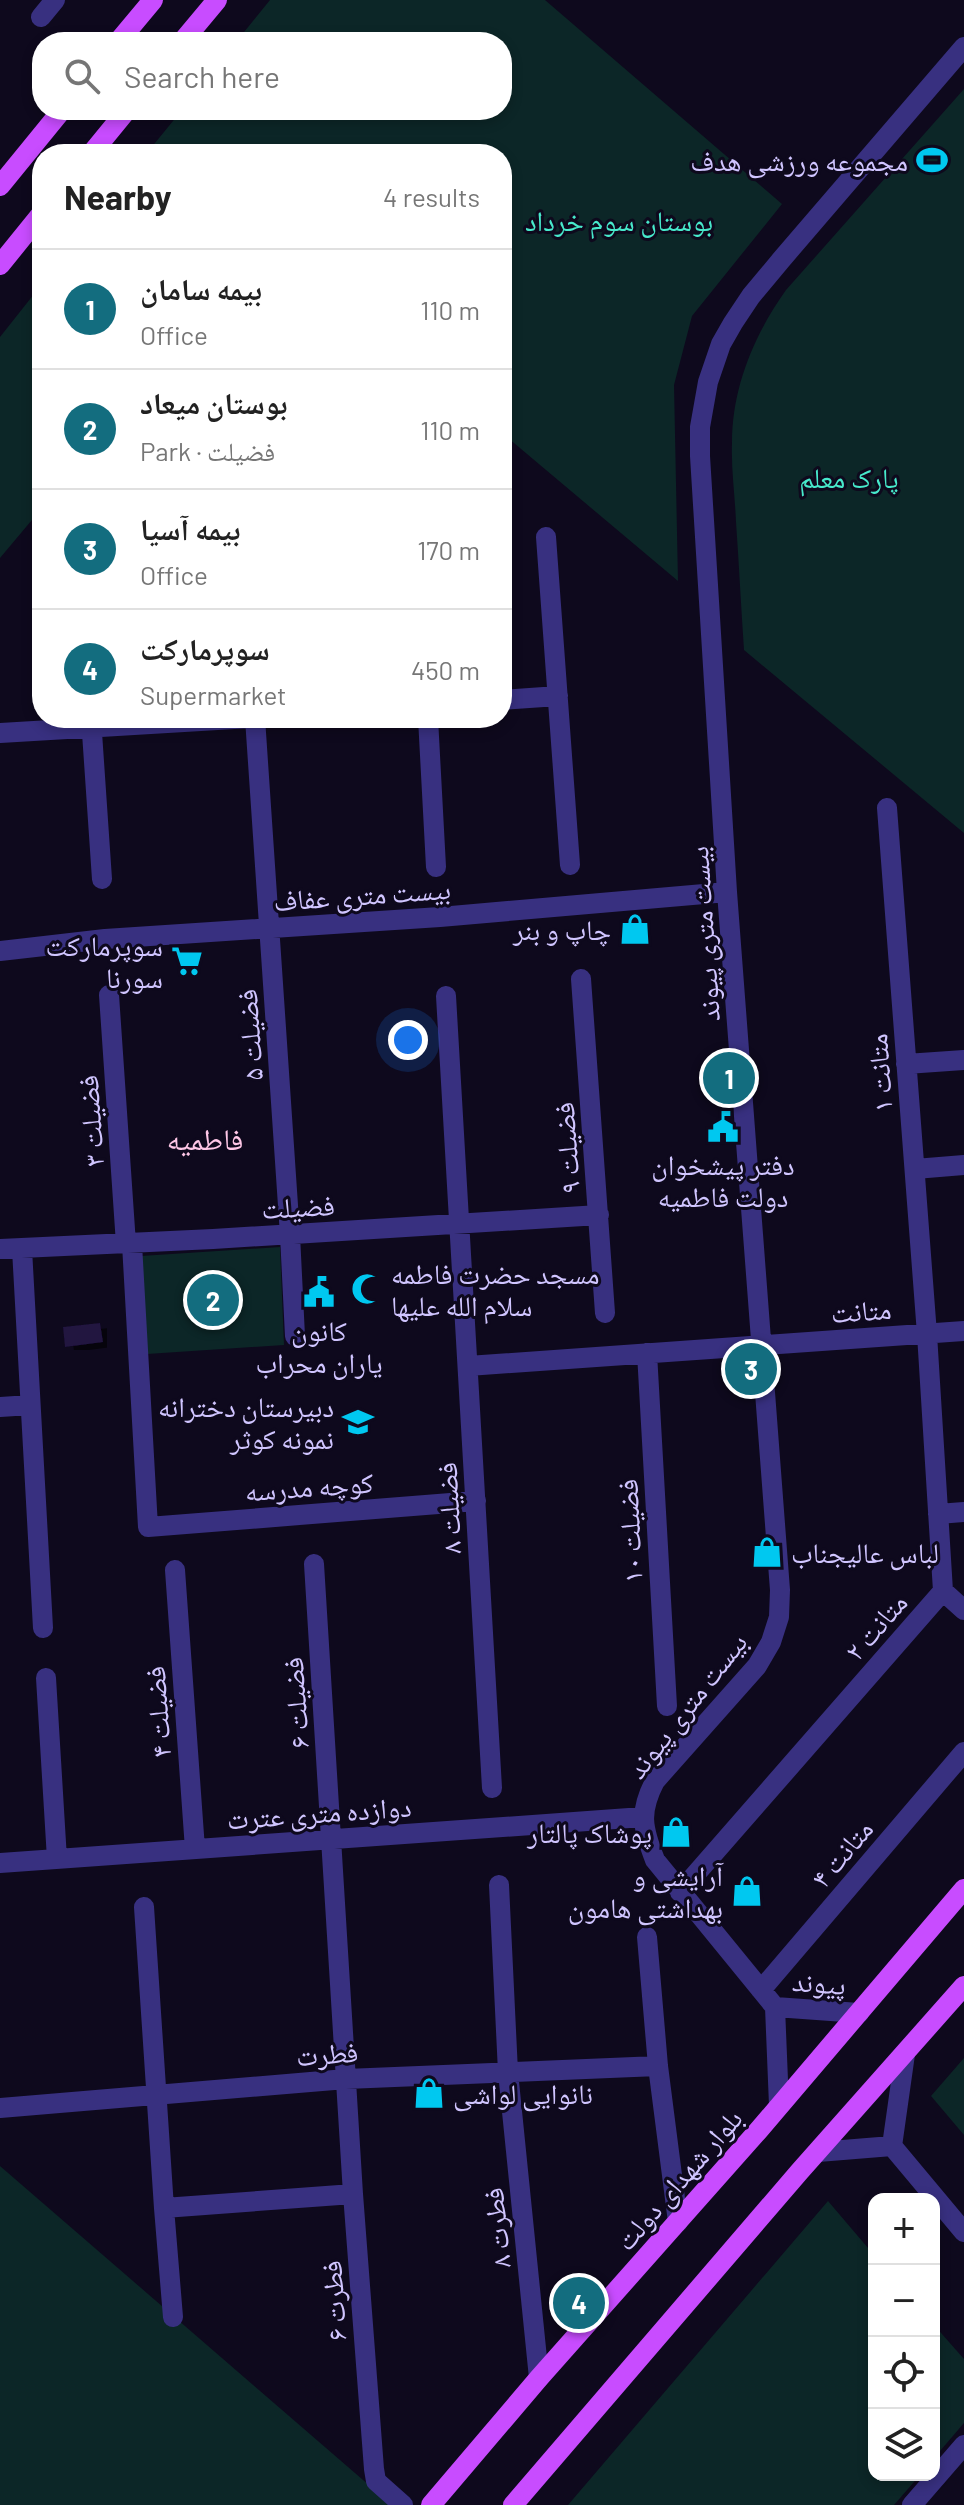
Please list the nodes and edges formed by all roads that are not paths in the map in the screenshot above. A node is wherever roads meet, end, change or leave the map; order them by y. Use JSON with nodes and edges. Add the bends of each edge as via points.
{"nodes":[{"id":1,"x":55,"y":0,"type":"edge"},
{"id":2,"x":153,"y":0,"type":"edge"},
{"id":3,"x":217,"y":0,"type":"edge"},
{"id":4,"x":41,"y":17,"type":"dead end"},
{"id":5,"x":126,"y":32,"type":"edge"},
{"id":6,"x":190,"y":32,"type":"edge"},
{"id":7,"x":964,"y":47,"type":"edge"},
{"id":8,"x":54,"y":120,"type":"edge"},
{"id":9,"x":119,"y":120,"type":"edge"},
{"id":10,"x":34,"y":144,"type":"edge"},
{"id":11,"x":99,"y":144,"type":"edge"},
{"id":12,"x":32,"y":147,"type":"edge"},
{"id":13,"x":0,"y":186,"type":"edge"},
{"id":14,"x":32,"y":225,"type":"edge"},
{"id":15,"x":0,"y":265,"type":"edge"},
{"id":16,"x":546,"y":537,"type":"dead end"},
{"id":17,"x":558,"y":696,"type":"junction"},
{"id":18,"x":512,"y":699,"type":"edge"},
{"id":19,"x":46,"y":728,"type":"edge"},
{"id":20,"x":91,"y":728,"type":"edge"},
{"id":21,"x":254,"y":728,"type":"edge"},
{"id":22,"x":429,"y":728,"type":"edge"},
{"id":23,"x":0,"y":733,"type":"edge"},
{"id":24,"x":887,"y":808,"type":"dead end"},
{"id":25,"x":570,"y":865,"type":"dead end"},
{"id":26,"x":436,"y":867,"type":"dead end"},
{"id":27,"x":102,"y":879,"type":"dead end"},
{"id":28,"x":727,"y":892,"type":"junction"},
{"id":29,"x":270,"y":928,"type":"junction"},
{"id":30,"x":0,"y":951,"type":"edge"},
{"id":31,"x":581,"y":979,"type":"dead end"},
{"id":32,"x":109,"y":995,"type":"dead end"},
{"id":33,"x":446,"y":996,"type":"dead end"},
{"id":34,"x":964,"y":1060,"type":"edge"},
{"id":35,"x":906,"y":1064,"type":"junction"},
{"id":36,"x":964,"y":1165,"type":"edge"},
{"id":37,"x":915,"y":1169,"type":"junction"},
{"id":38,"x":599,"y":1215,"type":"junction"},
{"id":39,"x":459,"y":1224,"type":"junction"},
{"id":40,"x":290,"y":1235,"type":"junction"},
{"id":41,"x":129,"y":1244,"type":"junction"},
{"id":42,"x":0,"y":1249,"type":"edge"},
{"id":43,"x":22,"y":1249,"type":"junction"},
{"id":44,"x":605,"y":1313,"type":"dead end"},
{"id":45,"x":964,"y":1331,"type":"edge"},
{"id":46,"x":927,"y":1334,"type":"junction"},
{"id":47,"x":295,"y":1336,"type":"dead end"},
{"id":48,"x":763,"y":1345,"type":"junction"},
{"id":49,"x":647,"y":1353,"type":"junction"},
{"id":50,"x":468,"y":1366,"type":"junction"},
{"id":51,"x":30,"y":1405,"type":"junction"},
{"id":52,"x":0,"y":1407,"type":"edge"},
{"id":53,"x":476,"y":1501,"type":"junction"},
{"id":54,"x":964,"y":1512,"type":"edge"},
{"id":55,"x":938,"y":1514,"type":"junction"},
{"id":56,"x":148,"y":1527,"type":"joint"},
{"id":57,"x":314,"y":1564,"type":"dead end"},
{"id":58,"x":175,"y":1570,"type":"dead end"},
{"id":59,"x":943,"y":1591,"type":"junction"},
{"id":60,"x":964,"y":1610,"type":"edge"},
{"id":61,"x":43,"y":1628,"type":"dead end"},
{"id":62,"x":46,"y":1678,"type":"dead end"},
{"id":63,"x":667,"y":1706,"type":"dead end"},
{"id":64,"x":964,"y":1752,"type":"edge"},
{"id":65,"x":492,"y":1788,"type":"dead end"},
{"id":66,"x":643,"y":1817,"type":"junction"},
{"id":67,"x":333,"y":1839,"type":"junction"},
{"id":68,"x":195,"y":1849,"type":"junction"},
{"id":69,"x":57,"y":1859,"type":"junction"},
{"id":70,"x":0,"y":1863,"type":"edge"},
{"id":71,"x":499,"y":1885,"type":"dead end"},
{"id":72,"x":964,"y":1889,"type":"edge"},
{"id":73,"x":680,"y":1892,"type":"junction"},
{"id":74,"x":144,"y":1907,"type":"dead end"},
{"id":75,"x":647,"y":1937,"type":"dead end"},
{"id":76,"x":964,"y":1986,"type":"edge"},
{"id":77,"x":761,"y":1990,"type":"junction"},
{"id":78,"x":775,"y":2007,"type":"junction"},
{"id":79,"x":859,"y":2013,"type":"junction"},
{"id":80,"x":905,"y":2054,"type":"junction"},
{"id":81,"x":658,"y":2066,"type":"junction"},
{"id":82,"x":508,"y":2072,"type":"junction"},
{"id":83,"x":346,"y":2079,"type":"junction"},
{"id":84,"x":157,"y":2094,"type":"junction"},
{"id":85,"x":779,"y":2105,"type":"junction"},
{"id":86,"x":0,"y":2108,"type":"edge"},
{"id":87,"x":892,"y":2146,"type":"junction"},
{"id":88,"x":818,"y":2152,"type":"junction"},
{"id":89,"x":353,"y":2194,"type":"junction"},
{"id":90,"x":164,"y":2208,"type":"junction"},
{"id":91,"x":678,"y":2222,"type":"junction"},
{"id":92,"x":964,"y":2232,"type":"edge"},
{"id":93,"x":173,"y":2317,"type":"dead end"},
{"id":94,"x":539,"y":2378,"type":"junction"},
{"id":95,"x":964,"y":2445,"type":"edge"},
{"id":96,"x":403,"y":2505,"type":"edge"},
{"id":97,"x":431,"y":2505,"type":"edge"},
{"id":98,"x":513,"y":2505,"type":"edge"},
{"id":99,"x":912,"y":2505,"type":"edge"}],
"edges":[{"from":1,"to":4,"type":"street"},
{"from":2,"to":5,"type":"main road"},
{"from":3,"to":6,"type":"main road"},
{"from":7,"to":28,"type":"street","name":"بیست متری پیوند","via":[[751,296],[721,344],[708,382],[700,456]]},
{"from":8,"to":10,"type":"main road"},
{"from":9,"to":11,"type":"main road"},
{"from":12,"to":13,"type":"main road"},
{"from":14,"to":15,"type":"main road"},
{"from":16,"to":17,"type":"street"},
{"from":17,"to":18,"type":"street"},
{"from":17,"to":25,"type":"street"},
{"from":19,"to":23,"type":"street"},
{"from":20,"to":27,"type":"street"},
{"from":21,"to":29,"type":"street","name":"فضیلت ۵"},
{"from":22,"to":26,"type":"street"},
{"from":24,"to":35,"type":"street","name":"متانت ۱"},
{"from":28,"to":29,"type":"street","name":"بیست متری عفاف"},
{"from":28,"to":48,"type":"street","name":"بیست متری پیوند"},
{"from":29,"to":30,"type":"street","name":"بیست متری عفاف"},
{"from":29,"to":40,"type":"street","name":"فضیلت ۵"},
{"from":31,"to":38,"type":"street","name":"فضیلت ۹"},
{"from":32,"to":41,"type":"street","name":"فضیلت ۳"},
{"from":33,"to":39,"type":"street","name":"فضیلت ۸"},
{"from":34,"to":35,"type":"street"},
{"from":35,"to":37,"type":"street","name":"متانت ۱"},
{"from":36,"to":37,"type":"street"},
{"from":37,"to":46,"type":"street","name":"متانت ۱"},
{"from":38,"to":39,"type":"street","name":"فضیلت"},
{"from":38,"to":44,"type":"street","name":"فضیلت ۹"},
{"from":39,"to":40,"type":"street","name":"فضیلت"},
{"from":39,"to":50,"type":"street","name":"فضیلت ۸"},
{"from":40,"to":41,"type":"street","name":"فضیلت"},
{"from":40,"to":47,"type":"street","name":"فضیلت ۵"},
{"from":41,"to":43,"type":"street","name":"فضیلت"},
{"from":41,"to":56,"type":"street","name":"فضیلت ۳"},
{"from":42,"to":43,"type":"street","name":"فضیلت"},
{"from":43,"to":51,"type":"street"},
{"from":45,"to":46,"type":"street","name":"متانت"},
{"from":46,"to":48,"type":"street","name":"متانت"},
{"from":46,"to":55,"type":"street","name":"متانت ۲"},
{"from":48,"to":49,"type":"street"},
{"from":48,"to":66,"type":"street","name":"بیست متری پیوند","via":[[779,1617],[757,1666],[655,1781]]},
{"from":49,"to":50,"type":"street"},
{"from":49,"to":63,"type":"street","name":"فضیلت ۱۰"},
{"from":50,"to":53,"type":"street","name":"فضیلت ۸"},
{"from":51,"to":52,"type":"street"},
{"from":51,"to":61,"type":"street"},
{"from":53,"to":56,"type":"street","name":"کوچه مدرسه"},
{"from":53,"to":65,"type":"street","name":"فضیلت ۸"},
{"from":54,"to":55,"type":"street"},
{"from":55,"to":59,"type":"street","name":"متانت ۲"},
{"from":57,"to":67,"type":"street","name":"فضیلت ۶"},
{"from":58,"to":68,"type":"street","name":"فضیلت ۴"},
{"from":59,"to":60,"type":"street"},
{"from":59,"to":73,"type":"street","name":"متانت ۲"},
{"from":62,"to":69,"type":"street"},
{"from":64,"to":77,"type":"street","name":"متانت ۴"},
{"from":66,"to":67,"type":"street","name":"دوازده متری عترت"},
{"from":66,"to":73,"type":"street","name":"بیست متری پیوند","via":[[655,1860]]},
{"from":67,"to":68,"type":"street","name":"دوازده متری عترت"},
{"from":67,"to":83,"type":"street","name":"فضیلت ۶"},
{"from":68,"to":69,"type":"street","name":"دوازده متری عترت"},
{"from":69,"to":70,"type":"street","name":"دوازده متری عترت"},
{"from":71,"to":82,"type":"street","name":"فطرت ۸"},
{"from":72,"to":79,"type":"main road","name":"بلوار شهدای دولت"},
{"from":73,"to":77,"type":"street","name":"بیست متری پیوند"},
{"from":74,"to":84,"type":"street"},
{"from":75,"to":81,"type":"street"},
{"from":76,"to":80,"type":"main road"},
{"from":77,"to":78,"type":"street","name":"بیست متری پیوند"},
{"from":78,"to":79,"type":"street","name":"پیوند"},
{"from":78,"to":85,"type":"street"},
{"from":79,"to":85,"type":"main road","name":"بلوار شهدای دولت"},
{"from":80,"to":87,"type":"street"},
{"from":80,"to":88,"type":"main road"},
{"from":81,"to":82,"type":"street","name":"فطرت"},
{"from":81,"to":91,"type":"street"},
{"from":82,"to":83,"type":"street","name":"فطرت"},
{"from":82,"to":94,"type":"street","name":"فطرت ۸"},
{"from":83,"to":84,"type":"street","name":"فطرت"},
{"from":83,"to":89,"type":"street","name":"فطرت ۶"},
{"from":84,"to":86,"type":"street","name":"فطرت"},
{"from":84,"to":90,"type":"street"},
{"from":85,"to":91,"type":"main road","name":"بلوار شهدای دولت"},
{"from":87,"to":88,"type":"street"},
{"from":87,"to":92,"type":"street"},
{"from":88,"to":98,"type":"main road"},
{"from":89,"to":90,"type":"street"},
{"from":89,"to":96,"type":"street","name":"فطرت ۶","via":[[374,2469],[376,2481]]},
{"from":90,"to":93,"type":"street"},
{"from":91,"to":94,"type":"main road","name":"بلوار شهدای دولت"},
{"from":94,"to":97,"type":"main road","name":"بلوار شهدای دولت"},
{"from":95,"to":99,"type":"street"}]}
